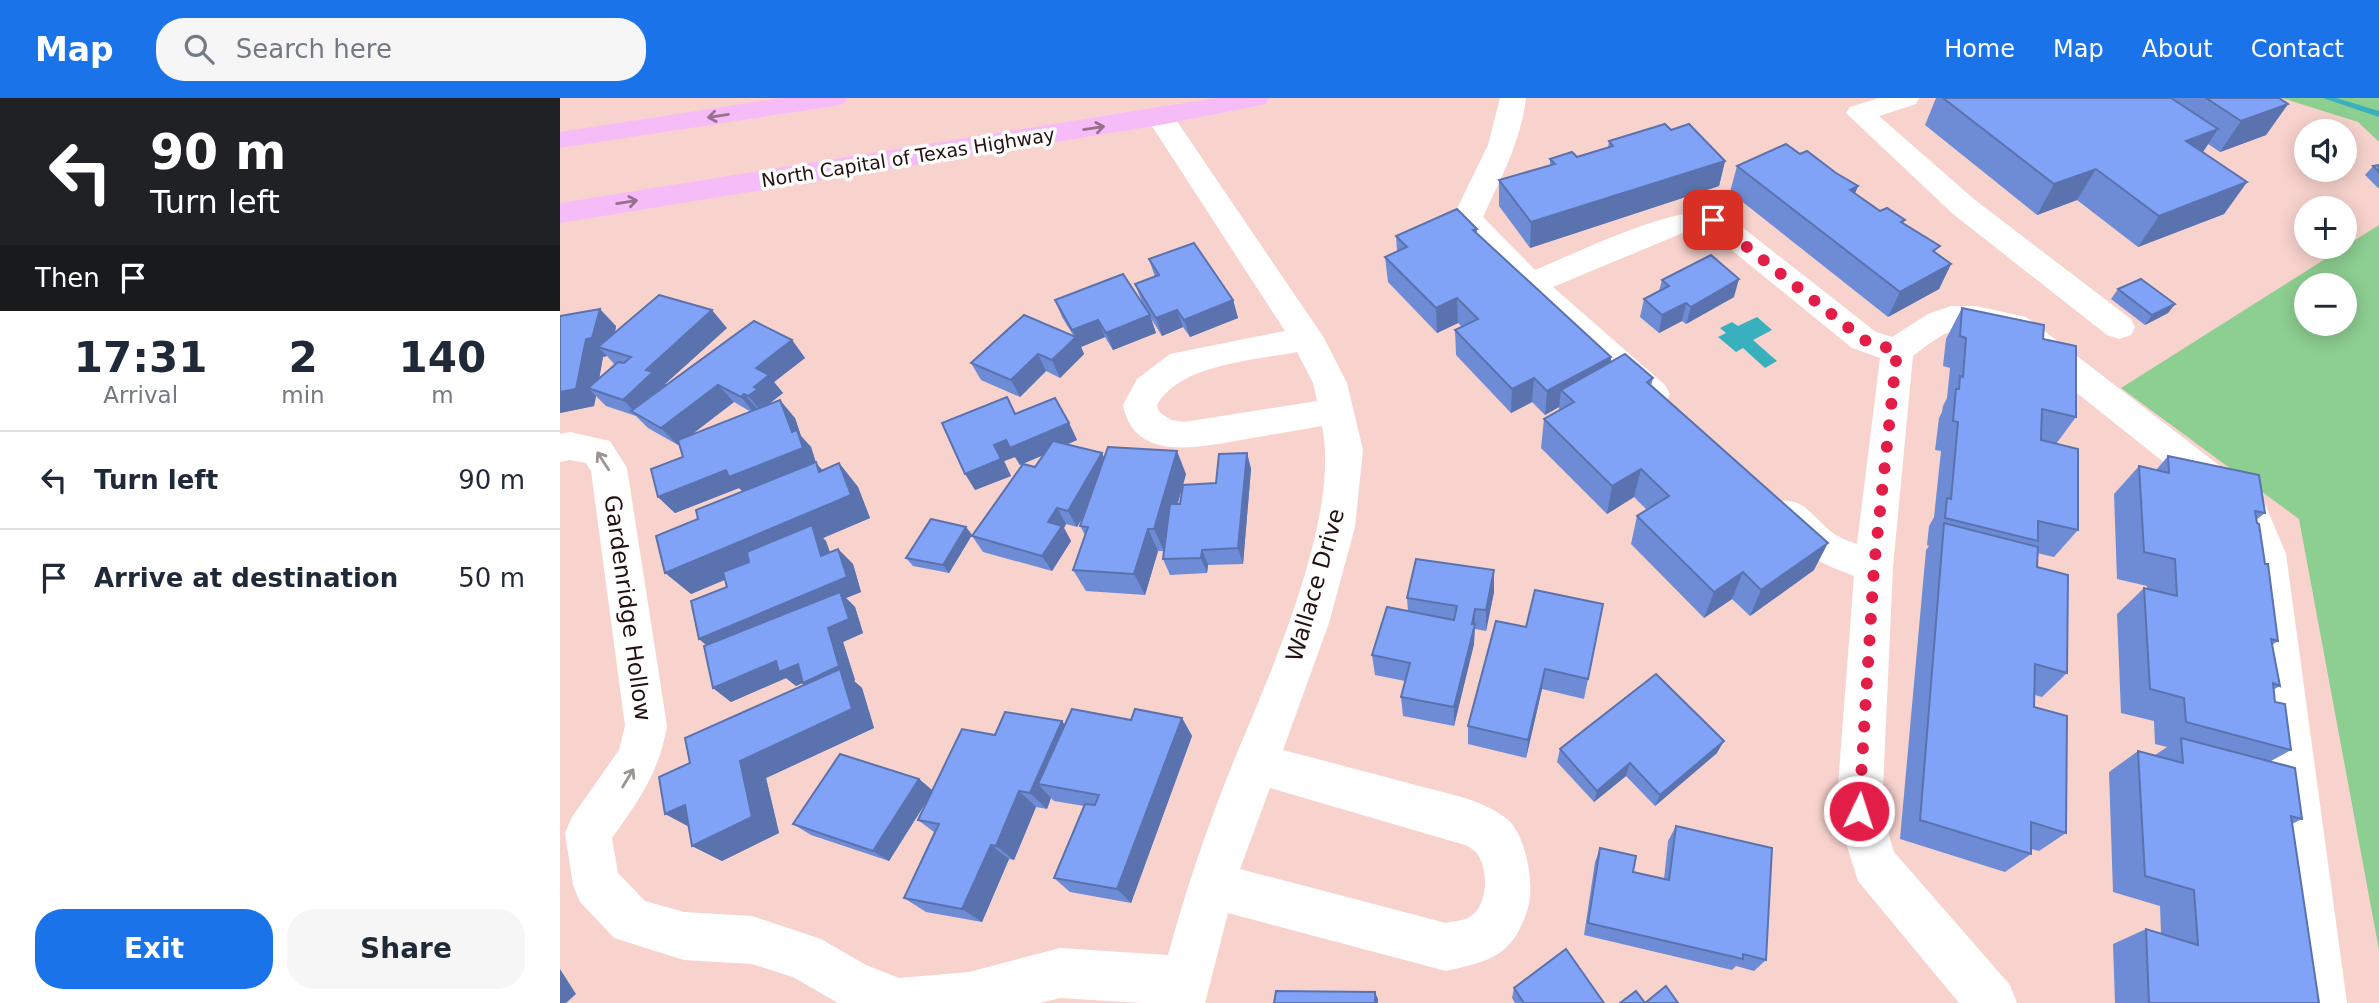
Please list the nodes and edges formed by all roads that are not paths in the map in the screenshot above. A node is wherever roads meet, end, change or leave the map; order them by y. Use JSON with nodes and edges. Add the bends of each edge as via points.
{"nodes":[{"id":1,"x":834,"y":98,"type":"edge"},
{"id":2,"x":1256,"y":98,"type":"edge"},
{"id":3,"x":1513,"y":98,"type":"edge"},
{"id":4,"x":1906,"y":98,"type":"edge"},
{"id":5,"x":1160,"y":117,"type":"junction"},
{"id":6,"x":560,"y":140,"type":"edge"},
{"id":7,"x":560,"y":213,"type":"edge"},
{"id":8,"x":1530,"y":284,"type":"junction"},
{"id":9,"x":2119,"y":327,"type":"dead end"},
{"id":10,"x":1307,"y":338,"type":"junction"},
{"id":11,"x":1897,"y":351,"type":"junction"},
{"id":12,"x":1336,"y":411,"type":"junction"},
{"id":13,"x":1682,"y":420,"type":"edge"},
{"id":14,"x":560,"y":448,"type":"edge"},
{"id":15,"x":1762,"y":492,"type":"edge"},
{"id":16,"x":1874,"y":567,"type":"junction"},
{"id":17,"x":1255,"y":763,"type":"junction"},
{"id":18,"x":574,"y":833,"type":"edge"},
{"id":19,"x":1211,"y":885,"type":"junction"},
{"id":20,"x":1183,"y":992,"type":"edge"},
{"id":21,"x":1992,"y":1003,"type":"edge"},
{"id":22,"x":2322,"y":1003,"type":"edge"}],
"edges":[{"from":1,"to":6,"type":"highway","one_way":true},
{"from":2,"to":5,"type":"highway","name":"North Capital of Texas Highway"},
{"from":3,"to":8,"type":"street","via":[[1502,143],[1467,219]]},
{"from":4,"to":9,"type":"street","via":[[1860,113],[1964,207]]},
{"from":7,"to":5,"type":"highway","name":"North Capital of Texas Highway","one_way":true},
{"from":5,"to":10,"type":"street","name":"Wallace Drive"},
{"from":8,"to":11,"type":"street","via":[[1680,223],[1713,220],[1864,340]]},
{"from":8,"to":13,"type":"street"},
{"from":10,"to":12,"type":"street","name":"Wallace Drive","via":[[1330,383]]},
{"from":10,"to":12,"type":"street","via":[[1182,363],[1149,388],[1140,405],[1143,419],[1162,432],[1184,436]]},
{"from":11,"to":16,"type":"street"},
{"from":11,"to":22,"type":"street","via":[[1939,320],[1973,314],[2014,324],[2250,510],[2267,554]]},
{"from":12,"to":17,"type":"street","name":"Wallace Drive","via":[[1345,450],[1336,527],[1309,623]]},
{"from":18,"to":14,"type":"street","name":"Gardenridge Hollow","one_way":true,"via":[[621,788],[640,757],[646,726],[609,468],[597,451]]},
{"from":15,"to":16,"type":"street","via":[[1823,547]]},
{"from":16,"to":21,"type":"street","via":[[1859,811],[1874,865]]},
{"from":17,"to":19,"type":"street","name":"Wallace Drive"},
{"from":17,"to":19,"type":"street","via":[[1466,821],[1492,835],[1506,860],[1510,887],[1500,920],[1484,937],[1446,947]]},
{"from":18,"to":20,"type":"street","name":"Gardenridge Hollow","via":[[597,885],[631,922],[684,936],[752,940],[804,957],[899,1003],[970,997],[1060,973]]},
{"from":19,"to":20,"type":"street","name":"Wallace Drive"}]}
